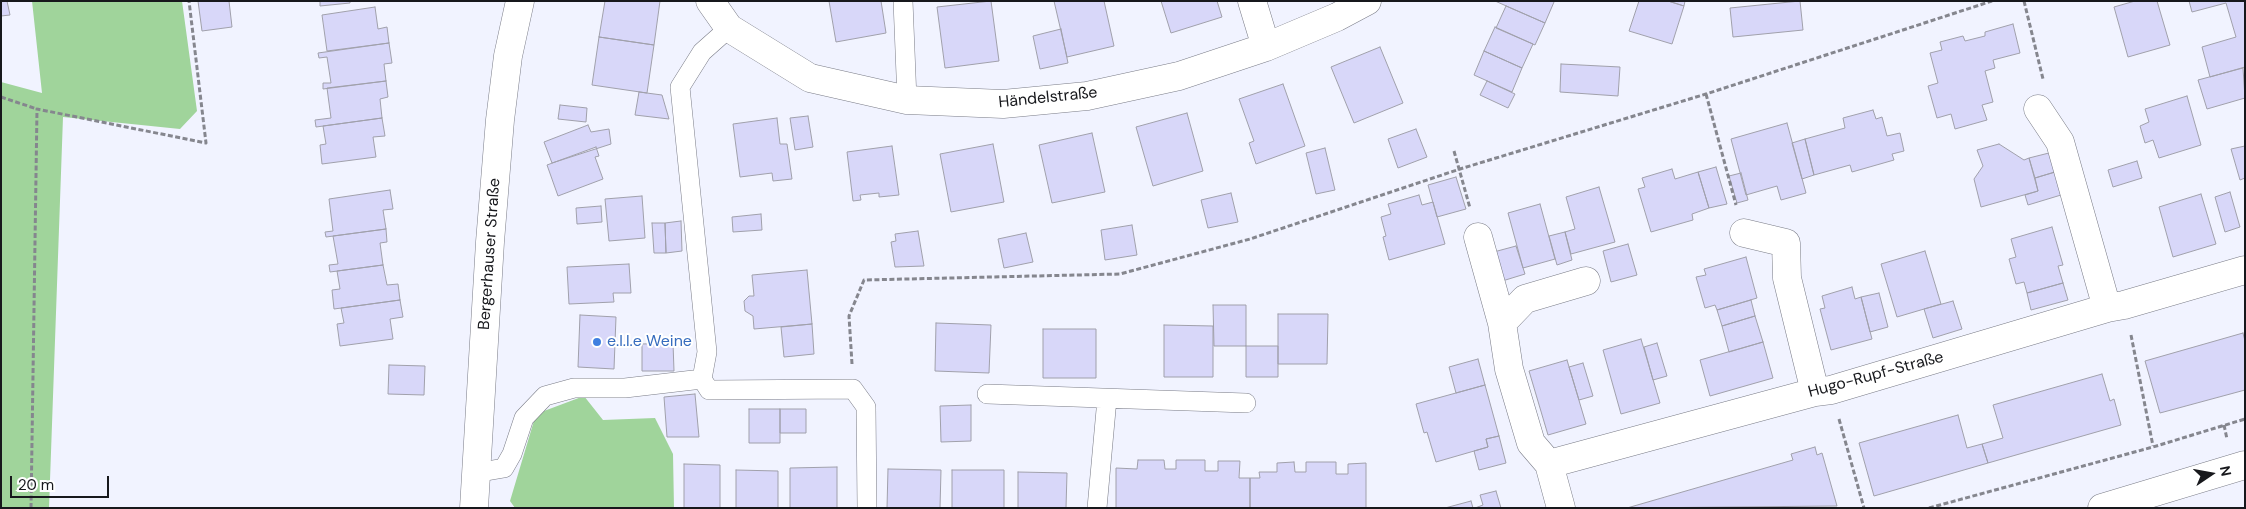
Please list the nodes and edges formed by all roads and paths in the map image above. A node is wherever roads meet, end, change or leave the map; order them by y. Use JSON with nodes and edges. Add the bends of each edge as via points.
{"nodes":[{"id":1,"x":189,"y":1,"type":"edge"},
{"id":2,"x":520,"y":1,"type":"edge"},
{"id":3,"x":710,"y":1,"type":"edge"},
{"id":4,"x":903,"y":1,"type":"edge"},
{"id":5,"x":1252,"y":1,"type":"edge"},
{"id":6,"x":1367,"y":1,"type":"edge"},
{"id":7,"x":1992,"y":1,"type":"edge"},
{"id":8,"x":2024,"y":1,"type":"edge"},
{"id":9,"x":729,"y":28,"type":"junction"},
{"id":10,"x":1266,"y":47,"type":"junction"},
{"id":11,"x":1706,"y":94,"type":"junction"},
{"id":12,"x":1,"y":97,"type":"edge"},
{"id":13,"x":907,"y":100,"type":"junction"},
{"id":14,"x":38,"y":109,"type":"junction"},
{"id":15,"x":2038,"y":109,"type":"joint"},
{"id":16,"x":1454,"y":151,"type":"dead end"},
{"id":17,"x":1460,"y":169,"type":"junction"},
{"id":18,"x":1744,"y":233,"type":"joint"},
{"id":19,"x":1478,"y":237,"type":"joint"},
{"id":20,"x":2245,"y":270,"type":"edge"},
{"id":21,"x":1586,"y":281,"type":"dead end"},
{"id":22,"x":2116,"y":306,"type":"junction"},
{"id":23,"x":1502,"y":323,"type":"junction"},
{"id":24,"x":702,"y":379,"type":"junction"},
{"id":25,"x":853,"y":389,"type":"junction"},
{"id":26,"x":1823,"y":391,"type":"junction"},
{"id":27,"x":988,"y":394,"type":"dead end"},
{"id":28,"x":1107,"y":399,"type":"junction"},
{"id":29,"x":1246,"y":403,"type":"dead end"},
{"id":30,"x":2245,"y":419,"type":"edge"},
{"id":31,"x":2154,"y":446,"type":"junction"},
{"id":32,"x":1549,"y":464,"type":"junction"},
{"id":33,"x":2245,"y":465,"type":"edge"},
{"id":34,"x":475,"y":473,"type":"junction"},
{"id":35,"x":31,"y":508,"type":"edge"},
{"id":36,"x":474,"y":508,"type":"edge"},
{"id":37,"x":867,"y":508,"type":"edge"},
{"id":38,"x":1097,"y":508,"type":"edge"},
{"id":39,"x":1561,"y":508,"type":"edge"},
{"id":40,"x":1864,"y":508,"type":"edge"},
{"id":41,"x":1929,"y":508,"type":"edge"},
{"id":42,"x":2102,"y":508,"type":"edge"}],
"edges":[{"from":1,"to":14,"type":"path","via":[[206,143]]},
{"from":2,"to":34,"type":"street","name":"Bergerhauser Straße","via":[[508,56],[500,120]]},
{"from":3,"to":9,"type":"street","name":"Händelstraße"},
{"from":4,"to":13,"type":"lane"},
{"from":5,"to":10,"type":"street"},
{"from":6,"to":10,"type":"street","name":"Händelstraße"},
{"from":7,"to":11,"type":"path"},
{"from":8,"to":15,"type":"path","via":[[2044,77]]},
{"from":9,"to":13,"type":"street","name":"Händelstraße","via":[[810,78]]},
{"from":9,"to":24,"type":"lane","via":[[702,52],[680,87],[707,352]]},
{"from":10,"to":13,"type":"street","name":"Händelstraße","via":[[1179,76],[1086,96],[1003,104]]},
{"from":11,"to":17,"type":"path"},
{"from":11,"to":18,"type":"path"},
{"from":12,"to":14,"type":"path"},
{"from":14,"to":35,"type":"path"},
{"from":15,"to":22,"type":"street","via":[[2060,142]]},
{"from":16,"to":17,"type":"path"},
{"from":17,"to":19,"type":"path"},
{"from":17,"to":25,"type":"path","via":[[1250,239],[1120,274],[864,280],[849,316]]},
{"from":18,"to":26,"type":"street","via":[[1786,244],[1786,278]]},
{"from":19,"to":23,"type":"street"},
{"from":20,"to":22,"type":"street","name":"Hugo-Rupf-Straße"},
{"from":21,"to":23,"type":"street","via":[[1525,299]]},
{"from":22,"to":26,"type":"street","name":"Hugo-Rupf-Straße"},
{"from":22,"to":31,"type":"path"},
{"from":23,"to":32,"type":"street","via":[[1509,369],[1531,443]]},
{"from":24,"to":25,"type":"lane","via":[[709,390]]},
{"from":24,"to":34,"type":"lane","via":[[625,388],[574,388],[545,396],[524,418],[504,468]]},
{"from":25,"to":37,"type":"lane","via":[[866,407]]},
{"from":26,"to":32,"type":"street","name":"Hugo-Rupf-Straße"},
{"from":26,"to":40,"type":"path"},
{"from":27,"to":28,"type":"lane"},
{"from":28,"to":29,"type":"lane"},
{"from":28,"to":38,"type":"lane"},
{"from":30,"to":31,"type":"path"},
{"from":31,"to":41,"type":"path"},
{"from":32,"to":39,"type":"street"},
{"from":33,"to":42,"type":"street"},
{"from":34,"to":36,"type":"street","name":"Bergerhauser Straße"}]}
